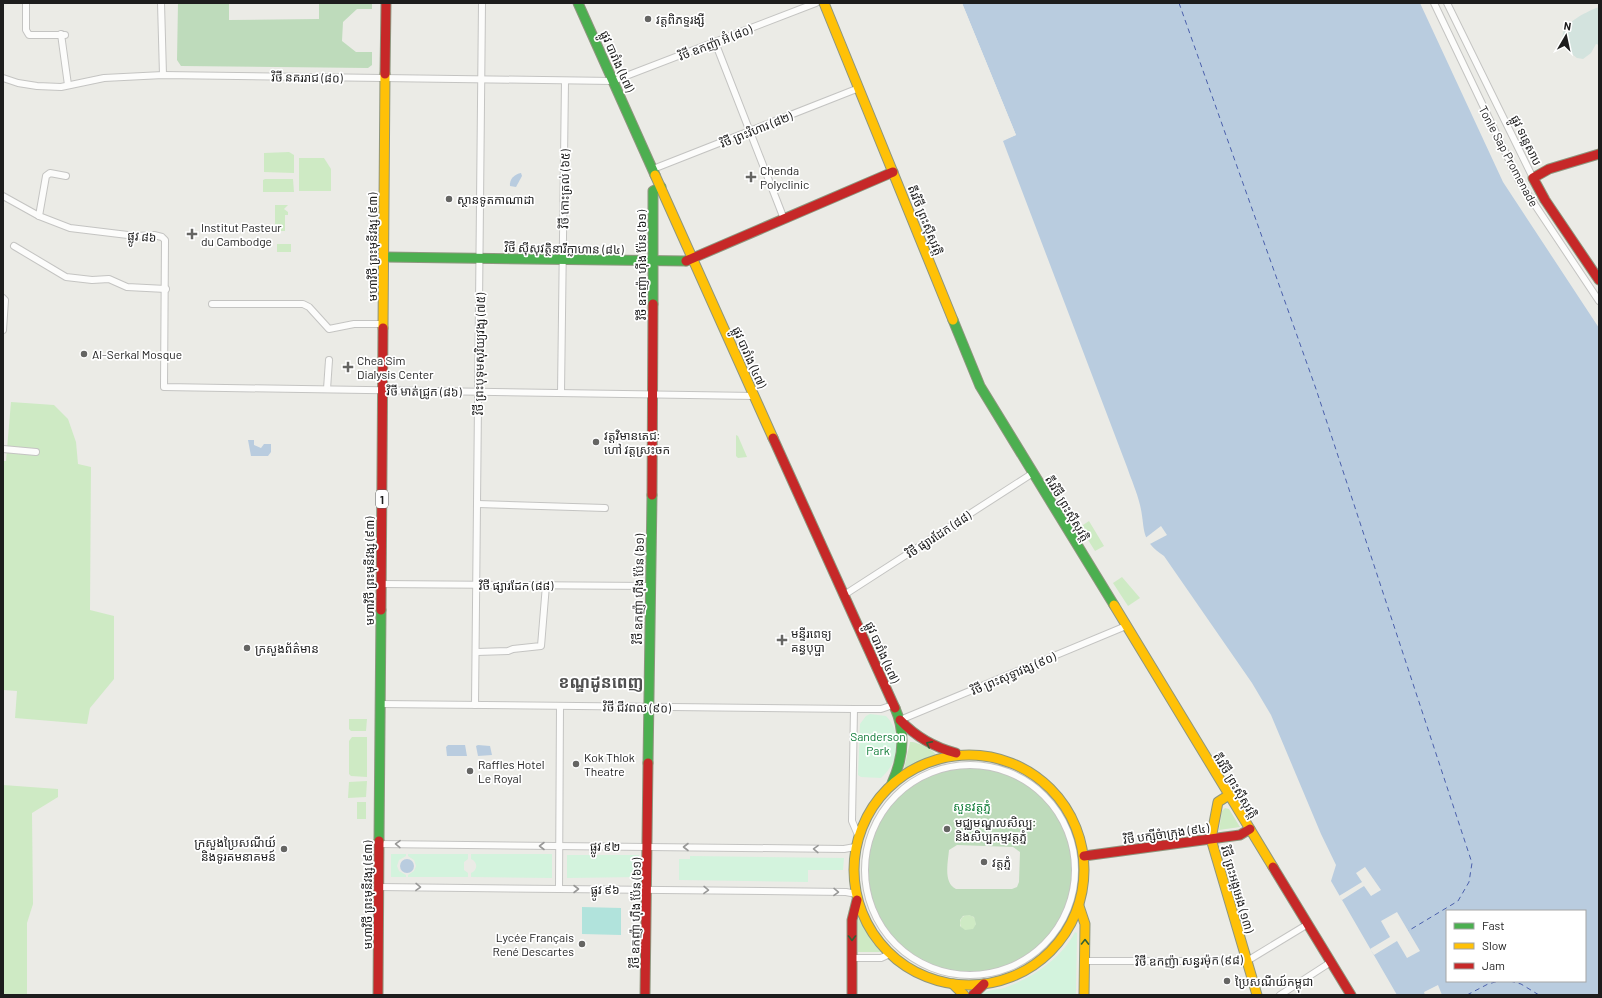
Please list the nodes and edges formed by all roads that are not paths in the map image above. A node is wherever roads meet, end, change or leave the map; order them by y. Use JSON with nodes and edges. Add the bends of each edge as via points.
{"nodes":[{"id":1,"x":26,"y":3,"type":"edge"},
{"id":2,"x":161,"y":3,"type":"edge"},
{"id":3,"x":386,"y":3,"type":"edge"},
{"id":4,"x":482,"y":3,"type":"edge"},
{"id":5,"x":578,"y":3,"type":"edge"},
{"id":6,"x":816,"y":3,"type":"edge"},
{"id":7,"x":824,"y":3,"type":"edge"},
{"id":8,"x":1434,"y":3,"type":"edge"},
{"id":9,"x":1447,"y":3,"type":"edge"},
{"id":10,"x":715,"y":42,"type":"junction"},
{"id":11,"x":163,"y":74,"type":"junction"},
{"id":12,"x":3,"y":78,"type":"edge"},
{"id":13,"x":385,"y":78,"type":"junction"},
{"id":14,"x":481,"y":79,"type":"junction"},
{"id":15,"x":565,"y":81,"type":"junction"},
{"id":16,"x":613,"y":81,"type":"junction"},
{"id":17,"x":68,"y":86,"type":"junction"},
{"id":18,"x":859,"y":88,"type":"junction"},
{"id":19,"x":749,"y":132,"type":"junction"},
{"id":20,"x":1599,"y":154,"type":"edge"},
{"id":21,"x":653,"y":169,"type":"junction"},
{"id":22,"x":893,"y":172,"type":"junction"},
{"id":23,"x":66,"y":176,"type":"dead end"},
{"id":24,"x":1533,"y":178,"type":"junction"},
{"id":25,"x":661,"y":187,"type":"junction"},
{"id":26,"x":3,"y":196,"type":"edge"},
{"id":27,"x":39,"y":216,"type":"junction"},
{"id":28,"x":784,"y":219,"type":"junction"},
{"id":29,"x":14,"y":246,"type":"dead end"},
{"id":30,"x":384,"y":257,"type":"junction"},
{"id":31,"x":693,"y":258,"type":"junction"},
{"id":32,"x":480,"y":259,"type":"junction"},
{"id":33,"x":563,"y":260,"type":"junction"},
{"id":34,"x":653,"y":261,"type":"junction"},
{"id":35,"x":1599,"y":280,"type":"edge"},
{"id":36,"x":166,"y":289,"type":"junction"},
{"id":37,"x":3,"y":298,"type":"edge"},
{"id":38,"x":1599,"y":301,"type":"edge"},
{"id":39,"x":212,"y":304,"type":"dead end"},
{"id":40,"x":383,"y":324,"type":"junction"},
{"id":41,"x":3,"y":330,"type":"edge"},
{"id":42,"x":329,"y":360,"type":"dead end"},
{"id":43,"x":164,"y":387,"type":"joint"},
{"id":44,"x":327,"y":389,"type":"junction"},
{"id":45,"x":383,"y":390,"type":"junction"},
{"id":46,"x":479,"y":392,"type":"junction"},
{"id":47,"x":561,"y":393,"type":"junction"},
{"id":48,"x":653,"y":394,"type":"junction"},
{"id":49,"x":755,"y":396,"type":"junction"},
{"id":50,"x":3,"y":450,"type":"edge"},
{"id":51,"x":36,"y":452,"type":"dead end"},
{"id":52,"x":1033,"y":473,"type":"junction"},
{"id":53,"x":478,"y":504,"type":"junction"},
{"id":54,"x":605,"y":508,"type":"dead end"},
{"id":55,"x":381,"y":584,"type":"junction"},
{"id":56,"x":477,"y":585,"type":"junction"},
{"id":57,"x":546,"y":585,"type":"junction"},
{"id":58,"x":650,"y":586,"type":"junction"},
{"id":59,"x":844,"y":595,"type":"junction"},
{"id":60,"x":1126,"y":626,"type":"junction"},
{"id":61,"x":477,"y":652,"type":"junction"},
{"id":62,"x":380,"y":704,"type":"junction"},
{"id":63,"x":476,"y":705,"type":"junction"},
{"id":64,"x":893,"y":705,"type":"junction"},
{"id":65,"x":560,"y":706,"type":"junction"},
{"id":66,"x":649,"y":707,"type":"junction"},
{"id":67,"x":854,"y":709,"type":"junction"},
{"id":68,"x":900,"y":720,"type":"junction"},
{"id":69,"x":965,"y":755,"type":"junction"},
{"id":70,"x":921,"y":777,"type":"joint"},
{"id":71,"x":892,"y":783,"type":"junction"},
{"id":72,"x":1229,"y":795,"type":"junction"},
{"id":73,"x":1250,"y":829,"type":"junction"},
{"id":74,"x":858,"y":835,"type":"junction"},
{"id":75,"x":1211,"y":839,"type":"junction"},
{"id":76,"x":379,"y":844,"type":"junction"},
{"id":77,"x":559,"y":846,"type":"junction"},
{"id":78,"x":647,"y":847,"type":"junction"},
{"id":79,"x":855,"y":847,"type":"junction"},
{"id":80,"x":1084,"y":856,"type":"junction"},
{"id":81,"x":379,"y":887,"type":"junction"},
{"id":82,"x":559,"y":889,"type":"junction"},
{"id":83,"x":647,"y":890,"type":"junction"},
{"id":84,"x":856,"y":897,"type":"junction"},
{"id":85,"x":1079,"y":906,"type":"junction"},
{"id":86,"x":1308,"y":924,"type":"junction"},
{"id":87,"x":890,"y":954,"type":"junction"},
{"id":88,"x":852,"y":958,"type":"junction"},
{"id":89,"x":1085,"y":961,"type":"junction"},
{"id":90,"x":1247,"y":961,"type":"junction"},
{"id":91,"x":1331,"y":962,"type":"junction"},
{"id":92,"x":954,"y":984,"type":"junction"},
{"id":93,"x":984,"y":984,"type":"junction"},
{"id":94,"x":378,"y":995,"type":"edge"},
{"id":95,"x":646,"y":995,"type":"edge"},
{"id":96,"x":852,"y":995,"type":"edge"},
{"id":97,"x":964,"y":995,"type":"edge"},
{"id":98,"x":973,"y":995,"type":"edge"},
{"id":99,"x":1084,"y":995,"type":"edge"},
{"id":100,"x":1257,"y":995,"type":"edge"},
{"id":101,"x":1280,"y":995,"type":"edge"},
{"id":102,"x":1351,"y":995,"type":"edge"}],
"edges":[{"from":1,"to":17,"type":"street","via":[[28,34],[63,35]]},
{"from":2,"to":11,"type":"street"},
{"from":3,"to":13,"type":"main road","name":"មហាវិថី ព្រះមុនីវង្ស (៩៣)","number":"1"},
{"from":4,"to":14,"type":"street","name":"វិថី ព្រះបុទុមសុរិយ្យវង្ស (៧៥)"},
{"from":5,"to":16,"type":"main road","name":"ផ្លូវ បារាំង (៤៧)"},
{"from":6,"to":10,"type":"street","name":"វិថី ឧកញ៉ា អ៊ំ (៨០)"},
{"from":7,"to":18,"type":"main road","name":"តីរវិថី ព្រះស៊ីសុវត្តិ"},
{"from":8,"to":38,"type":"street","name":"Tonle Sap Promenade","via":[[1519,182]]},
{"from":9,"to":24,"type":"street","name":"ផ្លូវ ទន្លេសាប"},
{"from":10,"to":16,"type":"street","name":"វិថី ឧកញ៉ា អ៊ំ (៨០)"},
{"from":10,"to":19,"type":"street"},
{"from":11,"to":13,"type":"street","name":"វិថី នគររាជ (៨០)"},
{"from":11,"to":17,"type":"street","name":"វិថី នគររាជ (៨០)","via":[[104,78]]},
{"from":12,"to":17,"type":"street","name":"វិថី នគររាជ (៨០)","via":[[37,86]]},
{"from":13,"to":14,"type":"street","name":"វិថី នគររាជ (៨០)"},
{"from":13,"to":30,"type":"main road","name":"មហាវិថី ព្រះមុនីវង្ស (៩៣)","number":"1"},
{"from":14,"to":15,"type":"street","name":"វិថី នគររាជ (៨០)"},
{"from":14,"to":32,"type":"street","name":"វិថី ព្រះបុទុមសុរិយ្យវង្ស (៧៥)"},
{"from":15,"to":16,"type":"street","name":"វិថី នគររាជ (៨០)"},
{"from":15,"to":33,"type":"street","name":"វិថី កោះត្រល់ (៦៥)"},
{"from":16,"to":21,"type":"main road","name":"ផ្លូវ បារាំង (៤៧)"},
{"from":18,"to":19,"type":"street","name":"វិថី ព្រះវិហារ (៨២)"},
{"from":18,"to":22,"type":"main road","name":"តីរវិថី ព្រះស៊ីសុវត្តិ"},
{"from":19,"to":21,"type":"street","name":"វិថី ព្រះវិហារ (៨២)"},
{"from":19,"to":28,"type":"street"},
{"from":20,"to":24,"type":"main road","via":[[1549,169]]},
{"from":21,"to":25,"type":"main road","name":"ផ្លូវ បារាំង (៤៧)"},
{"from":22,"to":28,"type":"main road","name":"វិថី ស៊ីសុវត្ថិនារីក្លាហាន (៨៤)"},
{"from":22,"to":52,"type":"main road","name":"តីរវិថី ព្រះស៊ីសុវត្តិ","via":[[980,386]]},
{"from":23,"to":27,"type":"street","via":[[50,173],[46,176]]},
{"from":24,"to":35,"type":"main road","name":"ផ្លូវ ទន្លេសាប"},
{"from":25,"to":31,"type":"main road","name":"ផ្លូវ បារាំង (៤៧)"},
{"from":25,"to":34,"type":"main road","name":"វិថី ឧកញ៉ា ហ៊ីង ប៉ែន (៦១)","via":[[653,191]]},
{"from":26,"to":27,"type":"street","name":"ផ្លូវ ៨៦"},
{"from":27,"to":36,"type":"street","name":"ផ្លូវ ៨៦","via":[[70,228],[162,237],[166,247]]},
{"from":28,"to":31,"type":"main road","name":"វិថី ស៊ីសុវត្ថិនារីក្លាហាន (៨៤)"},
{"from":29,"to":36,"type":"street","via":[[66,277],[109,279],[128,287]]},
{"from":30,"to":32,"type":"main road","name":"វិថី ស៊ីសុវត្ថិនារីក្លាហាន (៨៤)"},
{"from":30,"to":40,"type":"main road","name":"មហាវិថី ព្រះមុនីវង្ស (៩៣)","number":"1"},
{"from":31,"to":34,"type":"main road","name":"វិថី ស៊ីសុវត្ថិនារីក្លាហាន (៨៤)","via":[[683,262]]},
{"from":31,"to":49,"type":"main road","name":"ផ្លូវ បារាំង (៤៧)"},
{"from":32,"to":33,"type":"main road","name":"វិថី ស៊ីសុវត្ថិនារីក្លាហាន (៨៤)"},
{"from":32,"to":46,"type":"street","name":"វិថី ព្រះបុទុមសុរិយ្យវង្ស (៧៥)"},
{"from":33,"to":34,"type":"main road","name":"វិថី ស៊ីសុវត្ថិនារីក្លាហាន (៨៤)"},
{"from":33,"to":47,"type":"street","name":"វិថី កោះត្រល់ (៦៥)"},
{"from":34,"to":48,"type":"main road","name":"វិថី ឧកញ៉ា ហ៊ីង ប៉ែន (៦១)"},
{"from":36,"to":43,"type":"street","name":"ផ្លូវ ៨៦"},
{"from":37,"to":41,"type":"street"},
{"from":39,"to":40,"type":"street","via":[[303,304],[329,329],[354,324]]},
{"from":40,"to":45,"type":"main road","name":"មហាវិថី ព្រះមុនីវង្ស (៩៣)","number":"1"},
{"from":42,"to":44,"type":"street"},
{"from":43,"to":44,"type":"street","name":"វិថី មាត់ជ្រូក (៨៦)"},
{"from":44,"to":45,"type":"street","name":"វិថី មាត់ជ្រូក (៨៦)"},
{"from":45,"to":46,"type":"street","name":"វិថី មាត់ជ្រូក (៨៦)"},
{"from":45,"to":55,"type":"main road","name":"មហាវិថី ព្រះមុនីវង្ស (៩៣)","number":"1"},
{"from":46,"to":47,"type":"street","name":"វិថី មាត់ជ្រូក (៨៦)"},
{"from":46,"to":53,"type":"street","name":"វិថី ព្រះបុទុមសុរិយ្យវង្ស (៧៥)"},
{"from":47,"to":48,"type":"street","name":"វិថី មាត់ជ្រូក (៨៦)"},
{"from":48,"to":49,"type":"street","name":"វិថី មាត់ជ្រូក (៨៦)"},
{"from":48,"to":58,"type":"main road","name":"វិថី ឧកញ៉ា ហ៊ីង ប៉ែន (៦១)"},
{"from":49,"to":59,"type":"main road","name":"ផ្លូវ បារាំង (៤៧)"},
{"from":50,"to":51,"type":"street"},
{"from":52,"to":59,"type":"street","name":"វិថី ផ្សារដែក (៨៨)"},
{"from":52,"to":60,"type":"main road","name":"តីរវិថី ព្រះស៊ីសុវត្តិ"},
{"from":53,"to":54,"type":"street"},
{"from":53,"to":56,"type":"street","name":"វិថី ព្រះបុទុមសុរិយ្យវង្ស (៧៥)"},
{"from":55,"to":56,"type":"street","name":"វិថី ផ្សារដែក (៨៨)"},
{"from":55,"to":62,"type":"main road","name":"មហាវិថី ព្រះមុនីវង្ស (៩៣)","number":"1"},
{"from":56,"to":57,"type":"street","name":"វិថី ផ្សារដែក (៨៨)"},
{"from":56,"to":61,"type":"street","name":"វិថី ព្រះបុទុមសុរិយ្យវង្ស (៧៥)"},
{"from":57,"to":58,"type":"street","name":"វិថី ផ្សារដែក (៨៨)"},
{"from":57,"to":61,"type":"street","via":[[540,646]]},
{"from":58,"to":66,"type":"main road","name":"វិថី ឧកញ៉ា ហ៊ីង ប៉ែន (៦១)"},
{"from":59,"to":64,"type":"main road","name":"ផ្លូវ បារាំង (៤៧)"},
{"from":60,"to":68,"type":"street","name":"វិថី ព្រះសុទ្ធាវង្ស (៩០)"},
{"from":60,"to":72,"type":"main road","name":"តីរវិថី ព្រះស៊ីសុវត្តិ"},
{"from":61,"to":63,"type":"street","name":"វិថី ព្រះបុទុមសុរិយ្យវង្ស (៧៥)"},
{"from":62,"to":63,"type":"street","name":"វិថី ជីវពល (៩០)"},
{"from":62,"to":76,"type":"main road","name":"មហាវិថី ព្រះមុនីវង្ស (៩៣)","number":"1"},
{"from":63,"to":65,"type":"street","name":"វិថី ជីវពល (៩០)"},
{"from":64,"to":67,"type":"street","name":"វិថី ជីវពល (៩០)","via":[[881,709]]},
{"from":64,"to":68,"type":"main road","name":"ផ្លូវ បារាំង (៤៧)"},
{"from":65,"to":66,"type":"street","name":"វិថី ជីវពល (៩០)"},
{"from":65,"to":77,"type":"street"},
{"from":66,"to":67,"type":"street","name":"វិថី ជីវពល (៩០)"},
{"from":66,"to":78,"type":"main road","name":"វិថី ឧកញ៉ា ហ៊ីង ប៉ែន (៦១)"},
{"from":67,"to":74,"type":"street","via":[[852,821]]},
{"from":69,"to":68,"type":"main road","name":"ផ្លូវ បារាំង (៤៧)","one_way":true,"via":[[928,744],[913,734]]},
{"from":68,"to":71,"type":"main road","name":"ផ្លូវ បារាំង (៤៧)","via":[[903,745],[901,762]]},
{"from":69,"to":71,"type":"main road","via":[[945,757],[926,763]]},
{"from":69,"to":80,"type":"main road","via":[[989,756],[1013,763],[1042,781],[1068,810],[1078,832]]},
{"from":70,"to":70,"type":"street","via":[[943,768],[966,764],[989,766],[1004,770],[1033,785],[1060,814],[1070,835],[1075,857],[1076,872],[1071,902],[1058,929],[1041,948],[1021,962],[998,971],[973,975],[950,973],[928,966],[908,954],[882,928],[868,895],[865,864],[867,849],[874,827],[885,807],[901,790]]},
{"from":71,"to":74,"type":"main road","via":[[872,807]]},
{"from":72,"to":73,"type":"main road","name":"តីរវិថី ព្រះស៊ីសុវត្តិ"},
{"from":72,"to":75,"type":"main road","name":"វិថី ព្រះអង្គអេង (១៣)","via":[[1218,802]]},
{"from":73,"to":75,"type":"main road","name":"វិថី បក្សីចំាក្រុង (៩៤)","via":[[1240,835]]},
{"from":73,"to":86,"type":"main road","name":"តីរវិថី ព្រះស៊ីសុវត្តិ"},
{"from":74,"to":79,"type":"main road"},
{"from":75,"to":80,"type":"main road","name":"វិថី បក្សីចំាក្រុង (៩៤)"},
{"from":75,"to":90,"type":"main road","name":"វិថី ព្រះអង្គអេង (១៣)"},
{"from":77,"to":76,"type":"street","name":"ផ្លូវ ៩២","one_way":true},
{"from":76,"to":81,"type":"main road","name":"មហាវិថី ព្រះមុនីវង្ស (៩៣)","number":"1"},
{"from":77,"to":78,"type":"street","name":"ផ្លូវ ៩២"},
{"from":77,"to":82,"type":"street"},
{"from":79,"to":78,"type":"street","name":"ផ្លូវ ៩២","one_way":true},
{"from":78,"to":83,"type":"main road","name":"វិថី ឧកញ៉ា ហ៊ីង ប៉ែន (៦១)"},
{"from":79,"to":84,"type":"main road","via":[[853,870]]},
{"from":80,"to":85,"type":"main road","via":[[1084,877]]},
{"from":81,"to":82,"type":"street","name":"ផ្លូវ ៩៦","one_way":true},
{"from":81,"to":94,"type":"main road","name":"មហាវិថី ព្រះមុនីវង្ស (៩៣)","number":"1"},
{"from":82,"to":83,"type":"street","name":"ផ្លូវ ៩៦","one_way":true},
{"from":83,"to":84,"type":"street","name":"ផ្លូវ ៩៦","one_way":true,"via":[[846,892]]},
{"from":83,"to":95,"type":"main road","name":"វិថី ឧកញ៉ា ហ៊ីង ប៉ែន (៦១)"},
{"from":84,"to":87,"type":"main road","via":[[872,932]]},
{"from":84,"to":88,"type":"main road","one_way":true,"via":[[852,920]]},
{"from":89,"to":85,"type":"main road","one_way":true,"via":[[1085,924]]},
{"from":85,"to":93,"type":"main road","via":[[1060,940],[1045,957],[1020,973]]},
{"from":86,"to":90,"type":"street","name":"វិថី ឧកញ៉ា សន្ធរម៉ុក (៩៨)"},
{"from":86,"to":91,"type":"main road","name":"តីរវិថី ព្រះស៊ីសុវត្តិ"},
{"from":87,"to":88,"type":"street","via":[[882,958]]},
{"from":87,"to":92,"type":"main road","via":[[912,970],[932,979]]},
{"from":88,"to":96,"type":"main road"},
{"from":89,"to":90,"type":"street","name":"វិថី ឧកញ៉ា សន្ធរម៉ុក (៩៨)"},
{"from":89,"to":99,"type":"main road"},
{"from":90,"to":100,"type":"main road","name":"វិថី ព្រះអង្គអេង (១៣)"},
{"from":91,"to":101,"type":"street"},
{"from":91,"to":102,"type":"main road","name":"តីរវិថី ព្រះស៊ីសុវត្តិ"},
{"from":92,"to":93,"type":"main road"},
{"from":92,"to":97,"type":"main road"},
{"from":93,"to":98,"type":"main road"}]}
